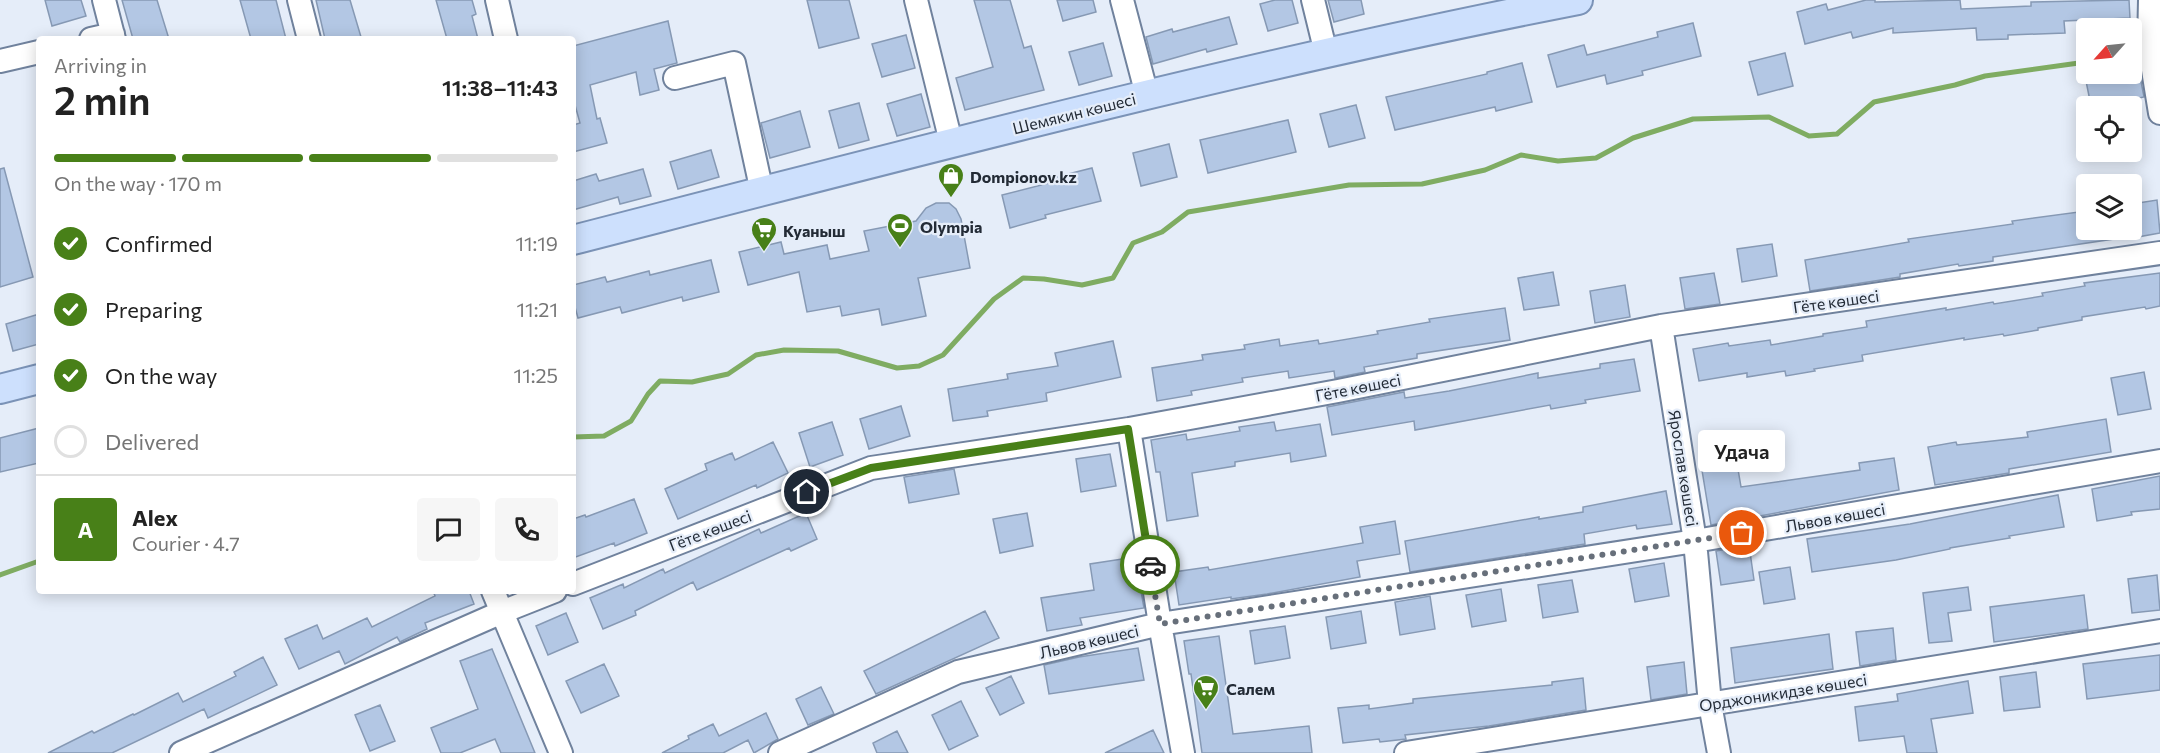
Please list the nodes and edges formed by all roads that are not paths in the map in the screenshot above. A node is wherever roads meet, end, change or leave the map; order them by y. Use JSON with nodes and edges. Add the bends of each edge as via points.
{"nodes":[{"id":1,"x":104,"y":0,"type":"edge"},
{"id":2,"x":299,"y":0,"type":"edge"},
{"id":3,"x":497,"y":0,"type":"edge"},
{"id":4,"x":916,"y":0,"type":"edge"},
{"id":5,"x":1122,"y":0,"type":"edge"},
{"id":6,"x":1313,"y":0,"type":"edge"},
{"id":7,"x":1578,"y":0,"type":"edge"},
{"id":8,"x":2150,"y":0,"type":"edge"},
{"id":9,"x":1509,"y":7,"type":"edge"},
{"id":10,"x":106,"y":36,"type":"edge"},
{"id":11,"x":308,"y":36,"type":"edge"},
{"id":12,"x":505,"y":36,"type":"edge"},
{"id":13,"x":36,"y":53,"type":"edge"},
{"id":14,"x":1326,"y":53,"type":"junction"},
{"id":15,"x":0,"y":61,"type":"edge"},
{"id":16,"x":675,"y":78,"type":"dead end"},
{"id":17,"x":1147,"y":95,"type":"junction"},
{"id":18,"x":2160,"y":113,"type":"edge"},
{"id":19,"x":951,"y":142,"type":"junction"},
{"id":20,"x":762,"y":192,"type":"junction"},
{"id":21,"x":576,"y":239,"type":"edge"},
{"id":22,"x":2160,"y":253,"type":"edge"},
{"id":23,"x":1661,"y":326,"type":"junction"},
{"id":24,"x":36,"y":379,"type":"edge"},
{"id":25,"x":1,"y":382,"type":"edge"},
{"id":26,"x":1128,"y":429,"type":"junction"},
{"id":27,"x":2160,"y":461,"type":"edge"},
{"id":28,"x":1695,"y":541,"type":"junction"},
{"id":29,"x":576,"y":583,"type":"edge"},
{"id":30,"x":494,"y":594,"type":"edge"},
{"id":31,"x":547,"y":594,"type":"edge"},
{"id":32,"x":502,"y":612,"type":"junction"},
{"id":33,"x":1160,"y":624,"type":"junction"},
{"id":34,"x":2160,"y":631,"type":"edge"},
{"id":35,"x":1710,"y":704,"type":"junction"},
{"id":36,"x":181,"y":753,"type":"edge"},
{"id":37,"x":561,"y":753,"type":"edge"},
{"id":38,"x":780,"y":753,"type":"edge"},
{"id":39,"x":1183,"y":753,"type":"edge"},
{"id":40,"x":1406,"y":753,"type":"edge"},
{"id":41,"x":1719,"y":753,"type":"edge"}],
"edges":[{"from":1,"to":10,"type":"street"},
{"from":2,"to":11,"type":"street"},
{"from":3,"to":12,"type":"street"},
{"from":4,"to":19,"type":"street"},
{"from":5,"to":17,"type":"street"},
{"from":6,"to":14,"type":"street"},
{"from":7,"to":9,"type":"main road","name":"Шемякин көшесі"},
{"from":8,"to":18,"type":"street","via":[[2149,45]]},
{"from":9,"to":14,"type":"main road","name":"Шемякин көшесі"},
{"from":13,"to":15,"type":"street"},
{"from":14,"to":17,"type":"main road","name":"Шемякин көшесі"},
{"from":16,"to":20,"type":"street","via":[[734,63]]},
{"from":17,"to":19,"type":"main road","name":"Шемякин көшесі"},
{"from":19,"to":20,"type":"main road","name":"Шемякин көшесі"},
{"from":20,"to":21,"type":"main road","name":"Шемякин көшесі"},
{"from":22,"to":23,"type":"street","name":"Гёте көшесі"},
{"from":23,"to":26,"type":"street","name":"Гёте көшесі"},
{"from":23,"to":28,"type":"street","name":"Ярослав көшесі"},
{"from":24,"to":25,"type":"main road"},
{"from":26,"to":29,"type":"street","name":"Гёте көшесі","via":[[871,468]]},
{"from":26,"to":33,"type":"street"},
{"from":27,"to":28,"type":"street","name":"Львов көшесі"},
{"from":28,"to":33,"type":"street","name":"Львов көшесі"},
{"from":28,"to":35,"type":"street","name":"Ярослав көшесі"},
{"from":30,"to":32,"type":"street"},
{"from":31,"to":32,"type":"street"},
{"from":32,"to":36,"type":"street"},
{"from":32,"to":37,"type":"street"},
{"from":33,"to":38,"type":"street","name":"Львов көшесі","via":[[958,672]]},
{"from":33,"to":39,"type":"street"},
{"from":34,"to":35,"type":"street","name":"Орджоникидзе көшесі"},
{"from":35,"to":40,"type":"street","name":"Орджоникидзе көшесі"},
{"from":35,"to":41,"type":"street","name":"Ярослав көшесі"}]}
